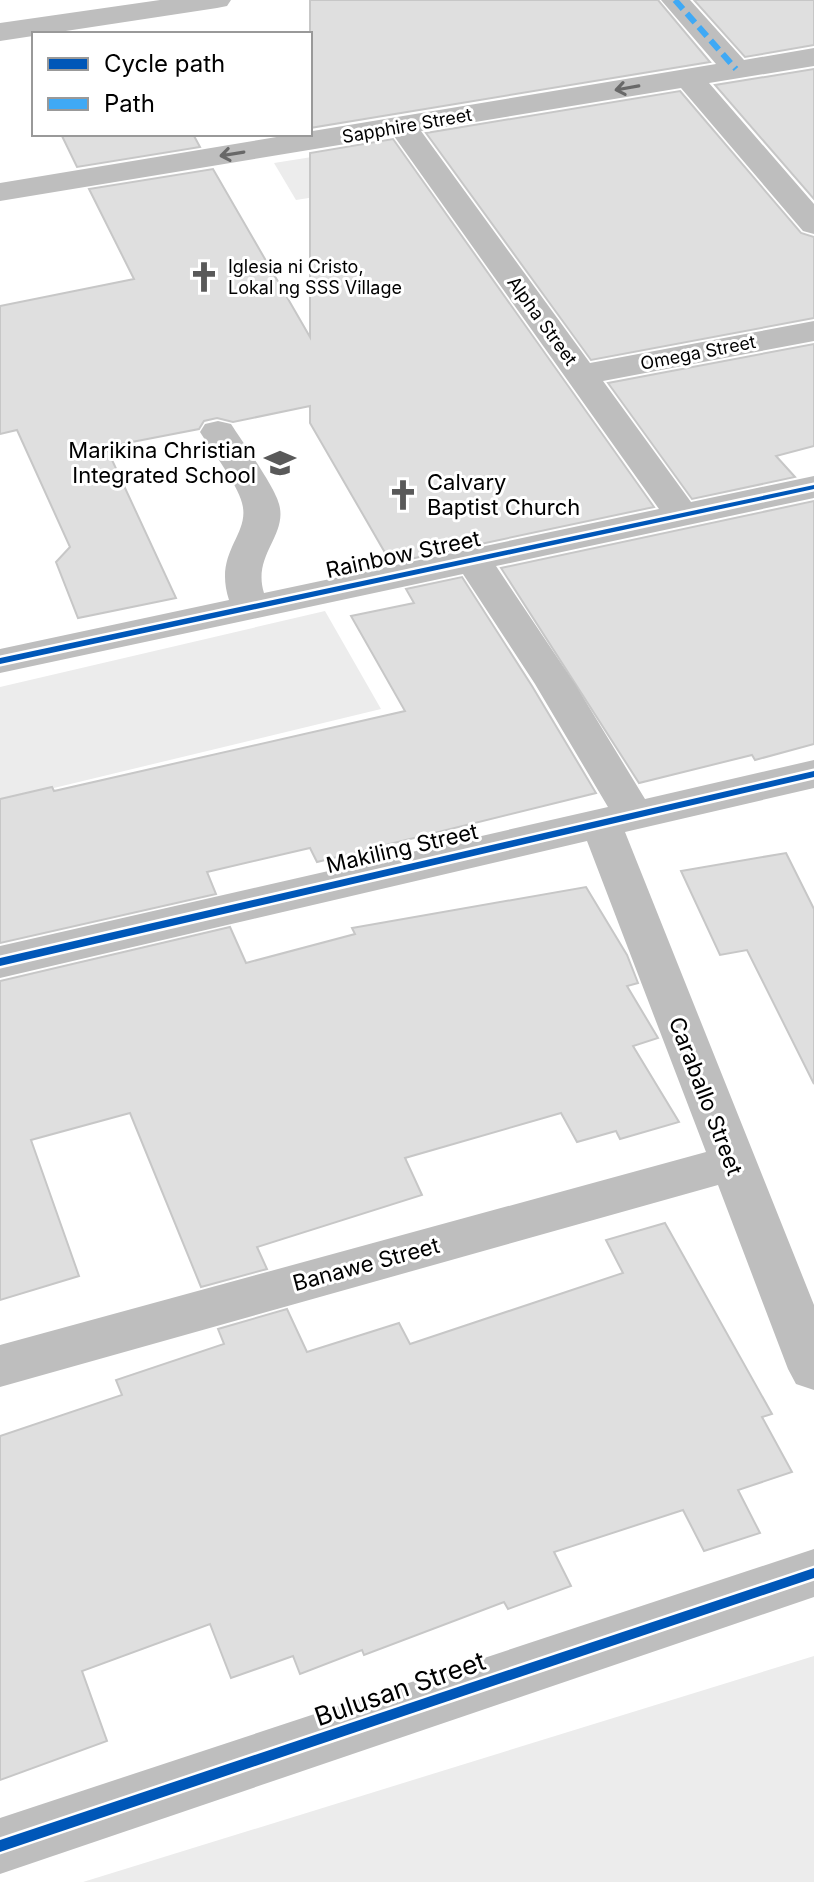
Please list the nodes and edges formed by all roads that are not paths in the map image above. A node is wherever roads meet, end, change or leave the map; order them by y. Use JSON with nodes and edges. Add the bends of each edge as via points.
{"nodes":[{"id":1,"x":217,"y":0,"type":"edge"},
{"id":2,"x":675,"y":0,"type":"edge"},
{"id":3,"x":0,"y":32,"type":"edge"},
{"id":4,"x":814,"y":57,"type":"edge"},
{"id":5,"x":736,"y":69,"type":"junction"},
{"id":6,"x":688,"y":77,"type":"junction"},
{"id":7,"x":403,"y":127,"type":"junction"},
{"id":8,"x":0,"y":192,"type":"edge"},
{"id":9,"x":814,"y":224,"type":"edge"},
{"id":10,"x":814,"y":331,"type":"edge"},
{"id":11,"x":581,"y":375,"type":"junction"},
{"id":12,"x":218,"y":432,"type":"dead end"},
{"id":13,"x":814,"y":487,"type":"edge"},
{"id":14,"x":682,"y":515,"type":"junction"},
{"id":15,"x":473,"y":560,"type":"junction"},
{"id":16,"x":250,"y":607,"type":"junction"},
{"id":17,"x":0,"y":661,"type":"edge"},
{"id":18,"x":814,"y":774,"type":"edge"},
{"id":19,"x":617,"y":819,"type":"junction"},
{"id":20,"x":0,"y":962,"type":"edge"},
{"id":21,"x":732,"y":1163,"type":"junction"},
{"id":22,"x":0,"y":1366,"type":"edge"},
{"id":23,"x":814,"y":1369,"type":"edge"},
{"id":24,"x":814,"y":1573,"type":"edge"},
{"id":25,"x":0,"y":1846,"type":"edge"}],
"edges":[{"from":1,"to":3,"type":"street"},
{"from":2,"to":5,"type":"street"},
{"from":4,"to":5,"type":"street","name":"Sapphire Street"},
{"from":5,"to":6,"type":"street","name":"Sapphire Street"},
{"from":6,"to":7,"type":"street","name":"Sapphire Street","one_way":true},
{"from":6,"to":9,"type":"street"},
{"from":7,"to":8,"type":"street","name":"Sapphire Street","one_way":true},
{"from":7,"to":11,"type":"street","name":"Alpha Street"},
{"from":10,"to":11,"type":"street","name":"Omega Street"},
{"from":11,"to":14,"type":"street","name":"Alpha Street"},
{"from":12,"to":16,"type":"street","via":[[261,504],[260,527],[243,560],[242,582]]},
{"from":13,"to":14,"type":"street","name":"Rainbow Street"},
{"from":14,"to":15,"type":"street","name":"Rainbow Street"},
{"from":15,"to":16,"type":"street","name":"Rainbow Street"},
{"from":15,"to":19,"type":"street","name":"Caraballo Street","via":[[555,684]]},
{"from":16,"to":17,"type":"street","name":"Rainbow Street"},
{"from":18,"to":19,"type":"street","name":"Makiling Street"},
{"from":19,"to":20,"type":"street","name":"Makiling Street"},
{"from":19,"to":21,"type":"street","name":"Caraballo Street"},
{"from":21,"to":22,"type":"street","name":"Banawe Street"},
{"from":21,"to":23,"type":"street","name":"Caraballo Street"},
{"from":24,"to":25,"type":"street","name":"Bulusan Street"}]}
